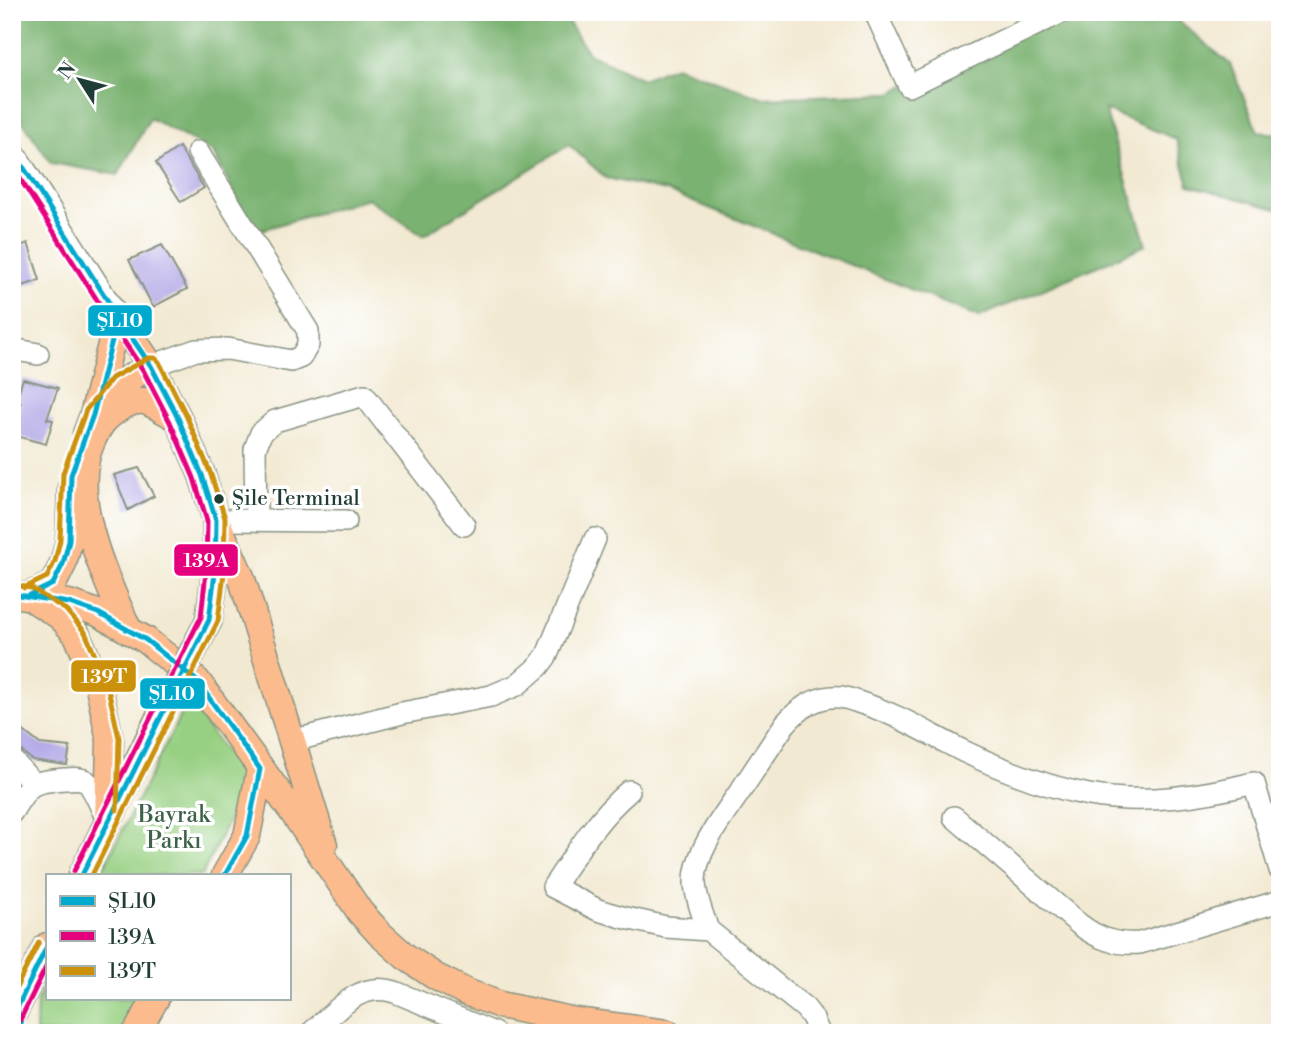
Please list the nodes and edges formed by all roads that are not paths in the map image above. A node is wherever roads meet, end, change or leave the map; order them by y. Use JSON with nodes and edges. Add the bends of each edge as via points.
{"nodes":[{"id":1,"x":875,"y":12,"type":"edge"},
{"id":2,"x":1062,"y":12,"type":"edge"},
{"id":3,"x":12,"y":149,"type":"edge"},
{"id":4,"x":198,"y":152,"type":"dead end"},
{"id":5,"x":118,"y":317,"type":"junction"},
{"id":6,"x":12,"y":349,"type":"edge"},
{"id":7,"x":38,"y":354,"type":"dead end"},
{"id":8,"x":151,"y":366,"type":"junction"},
{"id":9,"x":93,"y":415,"type":"junction"},
{"id":10,"x":178,"y":418,"type":"junction"},
{"id":11,"x":216,"y":520,"type":"junction"},
{"id":12,"x":256,"y":520,"type":"junction"},
{"id":13,"x":346,"y":521,"type":"dead end"},
{"id":14,"x":464,"y":525,"type":"dead end"},
{"id":15,"x":595,"y":540,"type":"dead end"},
{"id":16,"x":20,"y":595,"type":"edge"},
{"id":17,"x":129,"y":631,"type":"junction"},
{"id":18,"x":292,"y":741,"type":"junction"},
{"id":19,"x":12,"y":760,"type":"edge"},
{"id":20,"x":260,"y":769,"type":"junction"},
{"id":21,"x":34,"y":784,"type":"junction"},
{"id":22,"x":629,"y":791,"type":"dead end"},
{"id":23,"x":292,"y":811,"type":"junction"},
{"id":24,"x":12,"y":812,"type":"edge"},
{"id":25,"x":954,"y":817,"type":"dead end"},
{"id":26,"x":108,"y":822,"type":"junction"},
{"id":27,"x":247,"y":836,"type":"junction"},
{"id":28,"x":331,"y":870,"type":"junction"},
{"id":29,"x":1280,"y":870,"type":"edge"},
{"id":30,"x":82,"y":874,"type":"edge"},
{"id":31,"x":226,"y":874,"type":"edge"},
{"id":32,"x":1280,"y":901,"type":"edge"},
{"id":33,"x":708,"y":930,"type":"junction"},
{"id":34,"x":46,"y":949,"type":"edge"},
{"id":35,"x":155,"y":1000,"type":"edge"},
{"id":36,"x":18,"y":1019,"type":"edge"},
{"id":37,"x":615,"y":1030,"type":"edge"},
{"id":38,"x":136,"y":1033,"type":"edge"},
{"id":39,"x":311,"y":1033,"type":"edge"},
{"id":40,"x":494,"y":1033,"type":"edge"},
{"id":41,"x":667,"y":1033,"type":"edge"},
{"id":42,"x":819,"y":1033,"type":"edge"}],
"edges":[{"from":1,"to":2,"type":"street","via":[[909,86]]},
{"from":3,"to":5,"type":"street"},
{"from":4,"to":8,"type":"street","via":[[308,331],[307,345],[301,357],[291,361],[228,348],[196,350]]},
{"from":5,"to":8,"type":"main road"},
{"from":5,"to":9,"type":"main road"},
{"from":6,"to":7,"type":"street"},
{"from":8,"to":9,"type":"main road","via":[[117,385]]},
{"from":8,"to":10,"type":"main road"},
{"from":9,"to":16,"type":"main road","via":[[71,475],[69,541],[63,564],[53,584]]},
{"from":10,"to":11,"type":"main road"},
{"from":10,"to":17,"type":"main road","via":[[143,401],[121,405],[101,422],[87,452],[87,516],[100,564]]},
{"from":11,"to":12,"type":"street"},
{"from":11,"to":18,"type":"main road","via":[[242,579]]},
{"from":11,"to":26,"type":"main road","bridge":true,"via":[[209,620]]},
{"from":12,"to":13,"type":"street"},
{"from":12,"to":14,"type":"street","via":[[255,449],[261,433],[275,421],[364,395]]},
{"from":15,"to":18,"type":"street","via":[[547,655],[517,685],[491,696]]},
{"from":16,"to":17,"type":"main road","via":[[98,612]]},
{"from":16,"to":26,"type":"main road","via":[[61,617],[77,635],[99,687],[110,740]]},
{"from":17,"to":20,"type":"main road","via":[[197,681]]},
{"from":18,"to":28,"type":"main road"},
{"from":19,"to":21,"type":"street"},
{"from":20,"to":23,"type":"main road"},
{"from":20,"to":27,"type":"main road"},
{"from":21,"to":24,"type":"street"},
{"from":21,"to":26,"type":"street","via":[[85,780]]},
{"from":22,"to":33,"type":"street","via":[[592,829],[553,887],[622,917]]},
{"from":23,"to":27,"type":"main road","via":[[266,820]]},
{"from":23,"to":28,"type":"main road"},
{"from":25,"to":32,"type":"street","via":[[1079,924],[1109,941],[1140,943]]},
{"from":26,"to":30,"type":"main road"},
{"from":27,"to":31,"type":"main road"},
{"from":28,"to":37,"type":"main road","via":[[380,934],[436,977],[500,1005]]},
{"from":29,"to":33,"type":"street","via":[[1254,783],[1164,798],[1090,795],[1017,774],[885,711],[833,697],[814,701],[793,714],[717,826],[701,856],[695,883]]},
{"from":33,"to":42,"type":"street","via":[[805,1008]]},
{"from":34,"to":36,"type":"main road"},
{"from":35,"to":38,"type":"main road"},
{"from":37,"to":41,"type":"main road"},
{"from":39,"to":40,"type":"street","via":[[354,996],[382,989]]}]}
